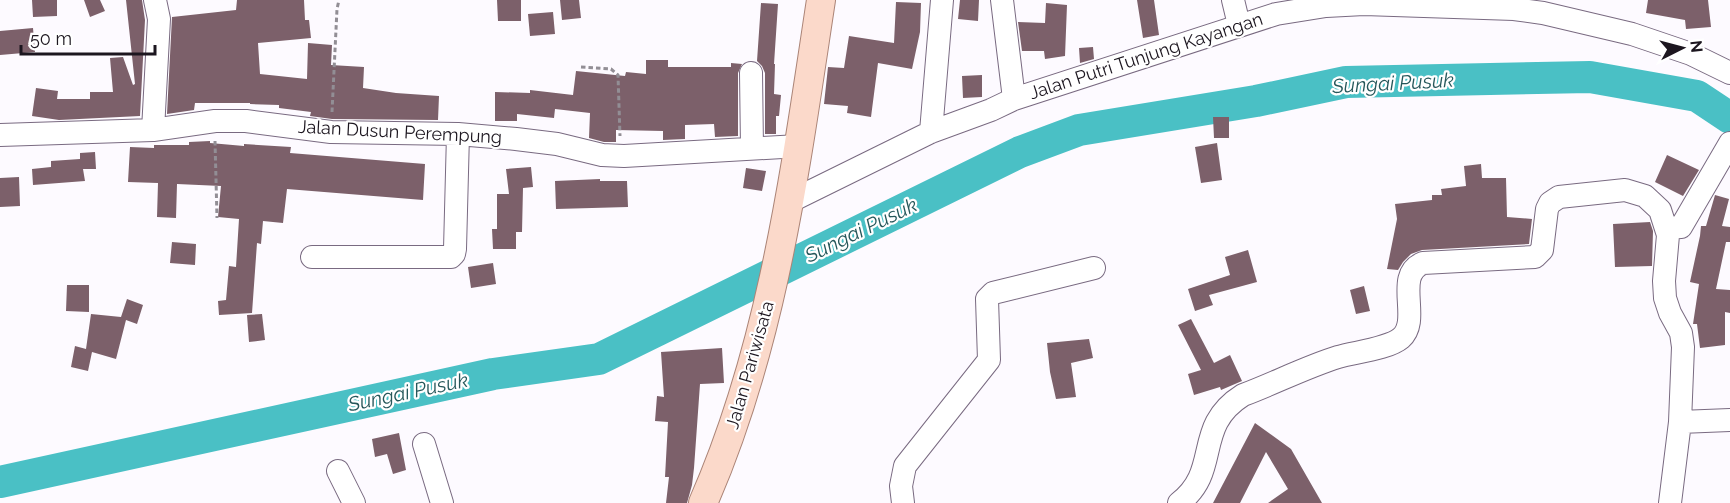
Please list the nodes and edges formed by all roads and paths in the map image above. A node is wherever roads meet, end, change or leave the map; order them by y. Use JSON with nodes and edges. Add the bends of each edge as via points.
{"nodes":[{"id":1,"x":154,"y":0,"type":"edge"},
{"id":2,"x":339,"y":0,"type":"edge"},
{"id":3,"x":821,"y":0,"type":"edge"},
{"id":4,"x":942,"y":0,"type":"edge"},
{"id":5,"x":1002,"y":0,"type":"edge"},
{"id":6,"x":1233,"y":0,"type":"edge"},
{"id":7,"x":1363,"y":2,"type":"edge"},
{"id":8,"x":1544,"y":7,"type":"edge"},
{"id":9,"x":1239,"y":26,"type":"junction"},
{"id":10,"x":581,"y":67,"type":"dead end"},
{"id":11,"x":751,"y":73,"type":"dead end"},
{"id":12,"x":1730,"y":73,"type":"edge"},
{"id":13,"x":1014,"y":99,"type":"junction"},
{"id":14,"x":214,"y":121,"type":"junction"},
{"id":15,"x":153,"y":130,"type":"junction"},
{"id":16,"x":331,"y":132,"type":"junction"},
{"id":17,"x":931,"y":132,"type":"junction"},
{"id":18,"x":458,"y":134,"type":"junction"},
{"id":19,"x":0,"y":135,"type":"edge"},
{"id":20,"x":799,"y":146,"type":"junction"},
{"id":21,"x":752,"y":148,"type":"junction"},
{"id":22,"x":1726,"y":148,"type":"edge"},
{"id":23,"x":620,"y":156,"type":"junction"},
{"id":24,"x":217,"y":218,"type":"dead end"},
{"id":25,"x":786,"y":222,"type":"junction"},
{"id":26,"x":1668,"y":228,"type":"junction"},
{"id":27,"x":312,"y":257,"type":"dead end"},
{"id":28,"x":1094,"y":268,"type":"dead end"},
{"id":29,"x":1730,"y":420,"type":"edge"},
{"id":30,"x":1680,"y":422,"type":"junction"},
{"id":31,"x":424,"y":444,"type":"dead end"},
{"id":32,"x":339,"y":471,"type":"dead end"},
{"id":33,"x":354,"y":503,"type":"edge"},
{"id":34,"x":442,"y":503,"type":"edge"},
{"id":35,"x":703,"y":503,"type":"edge"},
{"id":36,"x":903,"y":503,"type":"edge"},
{"id":37,"x":1179,"y":503,"type":"edge"},
{"id":38,"x":1670,"y":503,"type":"edge"}],
"edges":[{"from":1,"to":15,"type":"street","via":[[159,19]]},
{"from":2,"to":16,"type":"path"},
{"from":3,"to":20,"type":"main road","name":"Jalan Pariwisata"},
{"from":4,"to":17,"type":"street"},
{"from":5,"to":13,"type":"street"},
{"from":6,"to":9,"type":"street"},
{"from":7,"to":8,"type":"street","name":"Jalan Putri Tunjung Kayangan"},
{"from":7,"to":9,"type":"street","name":"Jalan Putri Tunjung Kayangan","via":[[1306,8]]},
{"from":8,"to":12,"type":"street","name":"Jalan Putri Tunjung Kayangan","via":[[1662,43]]},
{"from":9,"to":13,"type":"street","name":"Jalan Putri Tunjung Kayangan"},
{"from":10,"to":23,"type":"path","via":[[613,70],[618,75]]},
{"from":11,"to":21,"type":"street"},
{"from":13,"to":17,"type":"street","name":"Jalan Putri Tunjung Kayangan"},
{"from":14,"to":15,"type":"street","name":"Jalan Dusun Perempung"},
{"from":14,"to":16,"type":"street","name":"Jalan Dusun Perempung"},
{"from":14,"to":24,"type":"path"},
{"from":15,"to":19,"type":"street","name":"Jalan Dusun Perempung"},
{"from":16,"to":18,"type":"street","name":"Jalan Dusun Perempung"},
{"from":17,"to":25,"type":"street","name":"Jalan Putri Tunjung Kayangan"},
{"from":18,"to":23,"type":"street","name":"Jalan Dusun Perempung","via":[[537,141]]},
{"from":18,"to":27,"type":"street","via":[[455,249],[451,257]]},
{"from":20,"to":21,"type":"street","name":"Jalan Dusun Perempung"},
{"from":20,"to":25,"type":"main road","name":"Jalan Pariwisata"},
{"from":21,"to":23,"type":"street","name":"Jalan Dusun Perempung"},
{"from":22,"to":26,"type":"street","via":[[1681,227]]},
{"from":25,"to":35,"type":"main road","name":"Jalan Pariwisata","via":[[766,314],[739,408]]},
{"from":26,"to":30,"type":"street","via":[[1664,290],[1683,339]]},
{"from":26,"to":37,"type":"street","via":[[1656,205],[1639,194],[1625,190],[1563,196],[1547,209],[1542,250],[1534,257],[1418,265],[1410,276],[1408,327],[1401,338],[1338,357],[1234,401],[1212,431],[1200,480]]},
{"from":28,"to":36,"type":"street","via":[[993,293],[987,299],[989,360],[905,466]]},
{"from":29,"to":30,"type":"street"},
{"from":30,"to":38,"type":"street"},
{"from":31,"to":34,"type":"street"},
{"from":32,"to":33,"type":"street"}]}
